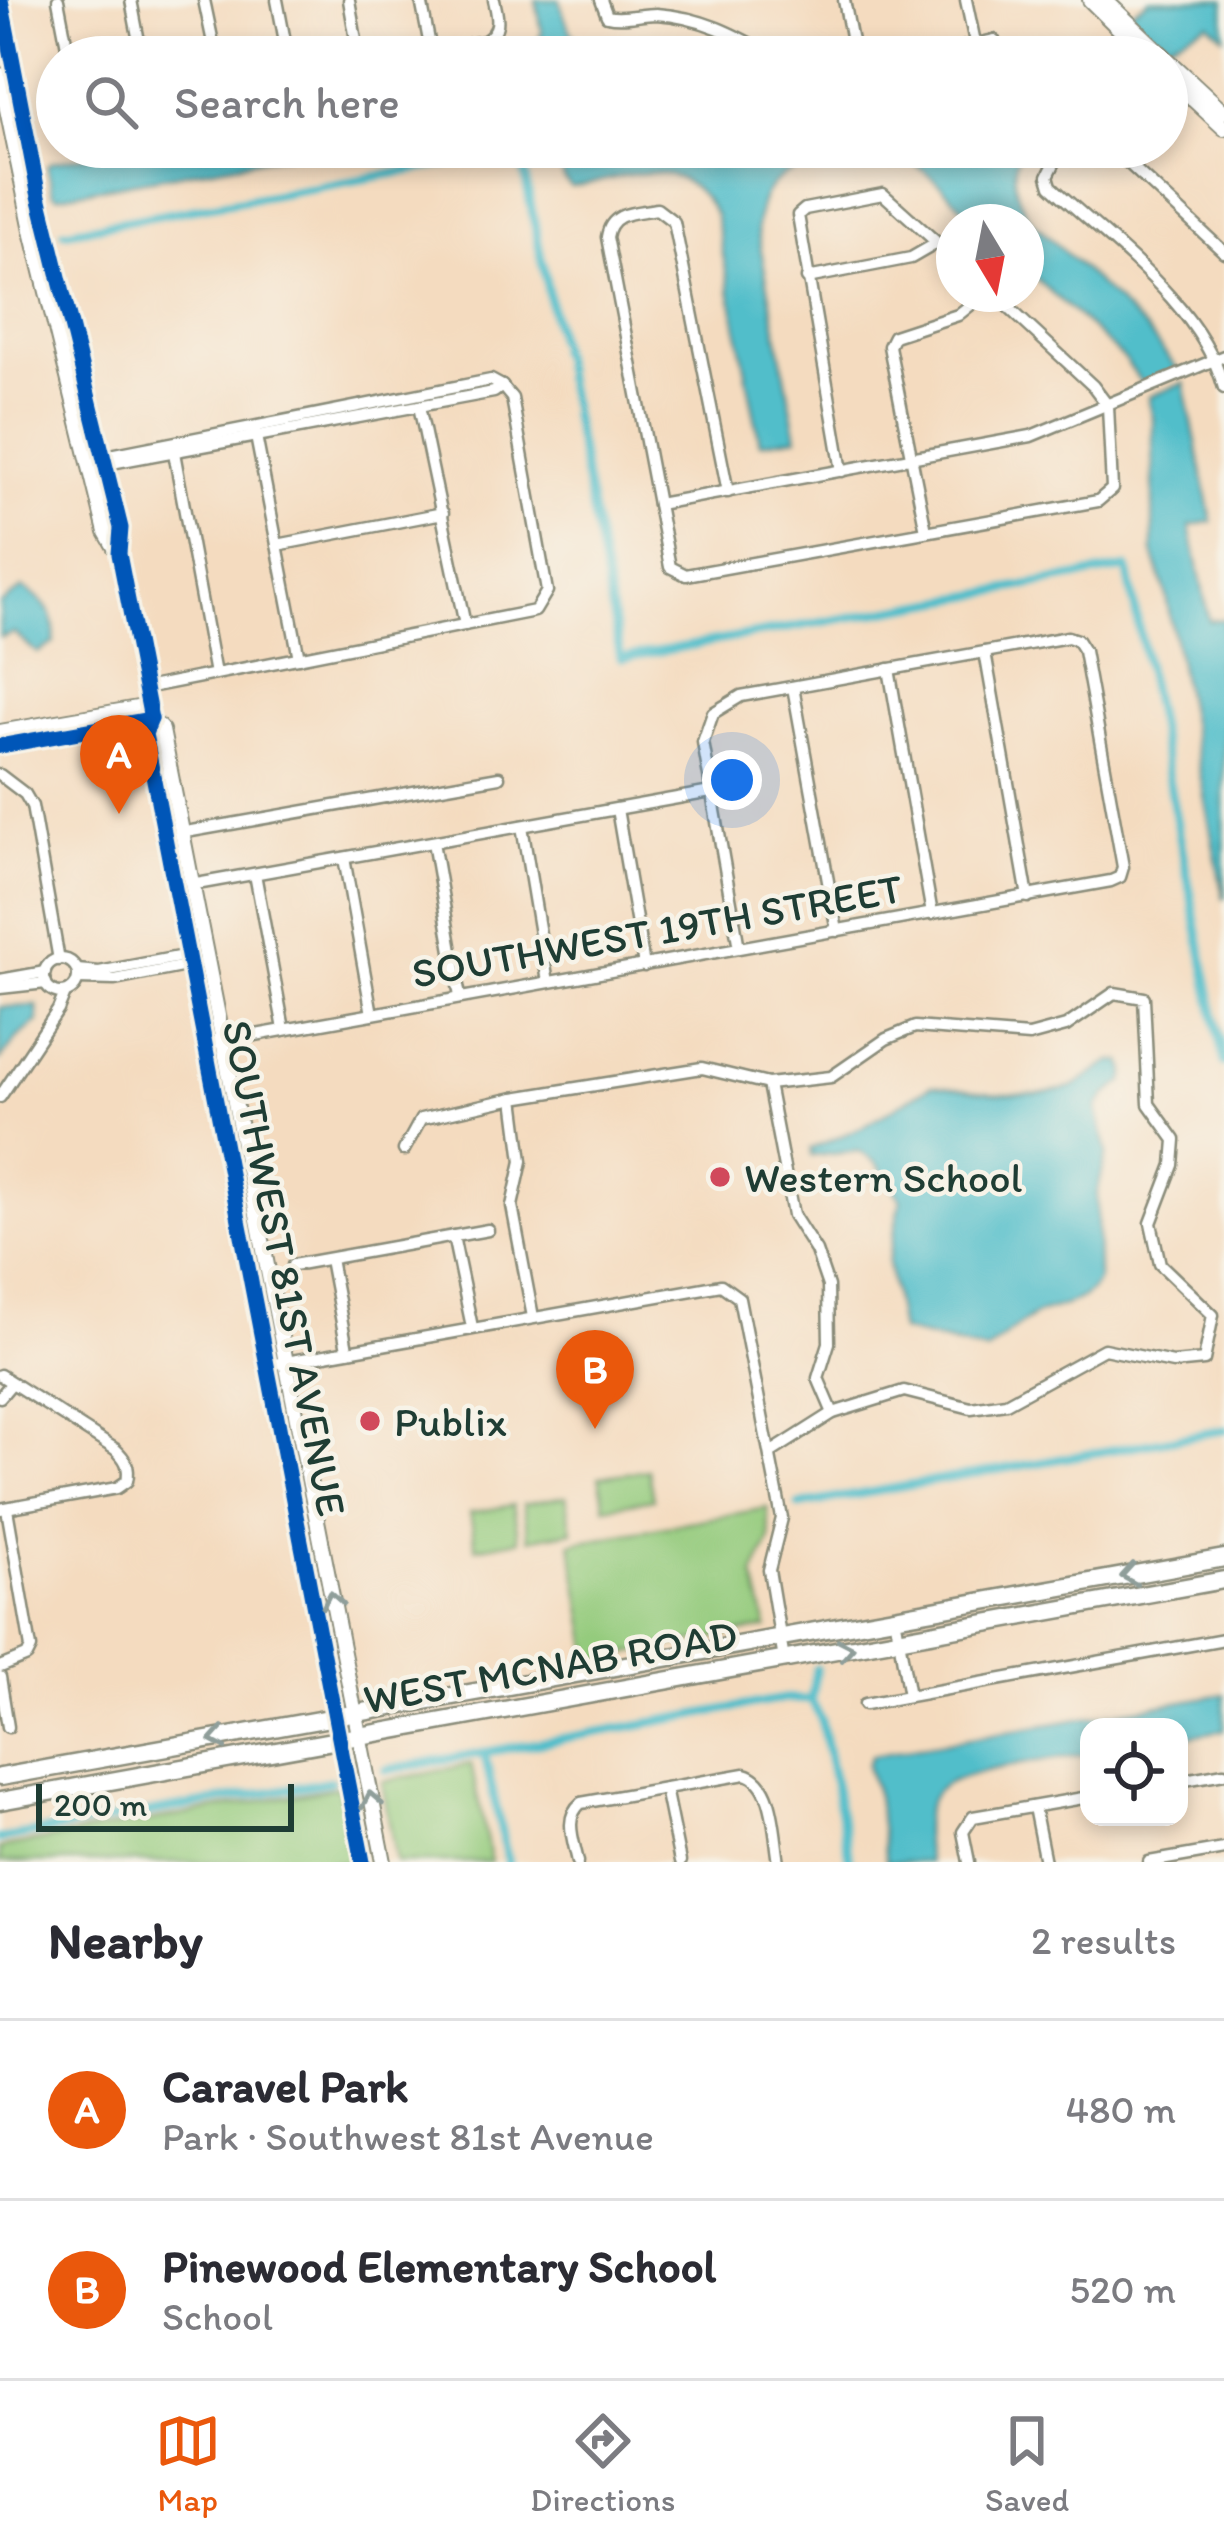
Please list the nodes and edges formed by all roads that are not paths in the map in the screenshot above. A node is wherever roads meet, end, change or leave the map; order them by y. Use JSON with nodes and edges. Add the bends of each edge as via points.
{"nodes":[{"id":1,"x":1,"y":0,"type":"edge"},
{"id":2,"x":58,"y":0,"type":"edge"},
{"id":3,"x":130,"y":0,"type":"edge"},
{"id":4,"x":204,"y":0,"type":"edge"},
{"id":5,"x":277,"y":0,"type":"edge"},
{"id":6,"x":349,"y":0,"type":"edge"},
{"id":7,"x":422,"y":0,"type":"edge"},
{"id":8,"x":494,"y":0,"type":"edge"},
{"id":9,"x":601,"y":0,"type":"edge"},
{"id":10,"x":844,"y":0,"type":"edge"},
{"id":11,"x":966,"y":0,"type":"edge"},
{"id":12,"x":1090,"y":0,"type":"edge"},
{"id":13,"x":1105,"y":0,"type":"edge"},
{"id":14,"x":65,"y":36,"type":"edge"},
{"id":15,"x":138,"y":36,"type":"edge"},
{"id":16,"x":212,"y":36,"type":"edge"},
{"id":17,"x":284,"y":36,"type":"edge"},
{"id":18,"x":355,"y":36,"type":"edge"},
{"id":19,"x":428,"y":36,"type":"edge"},
{"id":20,"x":493,"y":36,"type":"edge"},
{"id":21,"x":741,"y":36,"type":"edge"},
{"id":22,"x":851,"y":36,"type":"edge"},
{"id":23,"x":974,"y":36,"type":"edge"},
{"id":24,"x":1127,"y":36,"type":"edge"},
{"id":25,"x":1143,"y":36,"type":"edge"},
{"id":26,"x":4,"y":42,"type":"edge"},
{"id":27,"x":0,"y":75,"type":"edge"},
{"id":28,"x":1188,"y":78,"type":"edge"},
{"id":29,"x":1188,"y":95,"type":"edge"},
{"id":30,"x":1224,"y":112,"type":"edge"},
{"id":31,"x":1224,"y":128,"type":"edge"},
{"id":32,"x":1052,"y":168,"type":"edge"},
{"id":33,"x":1134,"y":168,"type":"edge"},
{"id":34,"x":40,"y":233,"type":"junction"},
{"id":35,"x":936,"y":241,"type":"edge"},
{"id":36,"x":936,"y":244,"type":"edge"},
{"id":37,"x":1224,"y":251,"type":"edge"},
{"id":38,"x":807,"y":278,"type":"junction"},
{"id":39,"x":962,"y":312,"type":"edge"},
{"id":40,"x":1013,"y":312,"type":"edge"},
{"id":41,"x":58,"y":336,"type":"junction"},
{"id":42,"x":75,"y":341,"type":"junction"},
{"id":43,"x":1220,"y":358,"type":"edge"},
{"id":44,"x":502,"y":386,"type":"junction"},
{"id":45,"x":1224,"y":388,"type":"edge"},
{"id":46,"x":419,"y":406,"type":"junction"},
{"id":47,"x":1108,"y":406,"type":"junction"},
{"id":48,"x":255,"y":433,"type":"junction"},
{"id":49,"x":173,"y":448,"type":"junction"},
{"id":50,"x":913,"y":458,"type":"junction"},
{"id":51,"x":97,"y":462,"type":"junction"},
{"id":52,"x":842,"y":471,"type":"junction"},
{"id":53,"x":728,"y":492,"type":"junction"},
{"id":54,"x":658,"y":504,"type":"junction"},
{"id":55,"x":443,"y":513,"type":"junction"},
{"id":56,"x":926,"y":531,"type":"junction"},
{"id":57,"x":277,"y":545,"type":"junction"},
{"id":58,"x":465,"y":625,"type":"junction"},
{"id":59,"x":985,"y":652,"type":"junction"},
{"id":60,"x":299,"y":658,"type":"junction"},
{"id":61,"x":889,"y":669,"type":"junction"},
{"id":62,"x":215,"y":674,"type":"junction"},
{"id":63,"x":793,"y":687,"type":"junction"},
{"id":64,"x":145,"y":688,"type":"junction"},
{"id":65,"x":150,"y":713,"type":"junction"},
{"id":66,"x":48,"y":724,"type":"junction"},
{"id":67,"x":0,"y":732,"type":"edge"},
{"id":68,"x":39,"y":739,"type":"junction"},
{"id":69,"x":0,"y":746,"type":"edge"},
{"id":70,"x":0,"y":775,"type":"edge"},
{"id":71,"x":499,"y":777,"type":"dead end"},
{"id":72,"x":711,"y":792,"type":"junction"},
{"id":73,"x":617,"y":809,"type":"junction"},
{"id":74,"x":521,"y":826,"type":"junction"},
{"id":75,"x":173,"y":834,"type":"junction"},
{"id":76,"x":433,"y":842,"type":"junction"},
{"id":77,"x":344,"y":858,"type":"junction"},
{"id":78,"x":255,"y":874,"type":"junction"},
{"id":79,"x":191,"y":885,"type":"junction"},
{"id":80,"x":1028,"y":897,"type":"junction"},
{"id":81,"x":932,"y":914,"type":"junction"},
{"id":82,"x":837,"y":931,"type":"junction"},
{"id":83,"x":739,"y":949,"type":"junction"},
{"id":84,"x":59,"y":960,"type":"junction"},
{"id":85,"x":165,"y":960,"type":"junction"},
{"id":86,"x":190,"y":960,"type":"junction"},
{"id":87,"x":644,"y":966,"type":"junction"},
{"id":88,"x":123,"y":973,"type":"junction"},
{"id":89,"x":82,"y":974,"type":"junction"},
{"id":90,"x":45,"y":978,"type":"junction"},
{"id":91,"x":548,"y":982,"type":"junction"},
{"id":92,"x":0,"y":984,"type":"edge"},
{"id":93,"x":65,"y":993,"type":"junction"},
{"id":94,"x":460,"y":998,"type":"junction"},
{"id":95,"x":372,"y":1014,"type":"junction"},
{"id":96,"x":284,"y":1029,"type":"junction"},
{"id":97,"x":214,"y":1042,"type":"junction"},
{"id":98,"x":768,"y":1084,"type":"junction"},
{"id":99,"x":0,"y":1097,"type":"edge"},
{"id":100,"x":514,"y":1098,"type":"junction"},
{"id":101,"x":404,"y":1150,"type":"dead end"},
{"id":102,"x":488,"y":1230,"type":"dead end"},
{"id":103,"x":453,"y":1236,"type":"junction"},
{"id":104,"x":329,"y":1259,"type":"junction"},
{"id":105,"x":293,"y":1265,"type":"dead end"},
{"id":106,"x":533,"y":1317,"type":"junction"},
{"id":107,"x":472,"y":1327,"type":"junction"},
{"id":108,"x":347,"y":1349,"type":"junction"},
{"id":109,"x":277,"y":1363,"type":"junction"},
{"id":110,"x":0,"y":1375,"type":"edge"},
{"id":111,"x":12,"y":1383,"type":"junction"},
{"id":112,"x":0,"y":1397,"type":"edge"},
{"id":113,"x":833,"y":1413,"type":"junction"},
{"id":114,"x":770,"y":1453,"type":"junction"},
{"id":115,"x":4,"y":1509,"type":"edge"},
{"id":116,"x":1224,"y":1558,"type":"edge"},
{"id":117,"x":1224,"y":1580,"type":"edge"},
{"id":118,"x":895,"y":1616,"type":"junction"},
{"id":119,"x":779,"y":1636,"type":"junction"},
{"id":120,"x":899,"y":1639,"type":"junction"},
{"id":121,"x":1224,"y":1640,"type":"edge"},
{"id":122,"x":784,"y":1660,"type":"junction"},
{"id":123,"x":0,"y":1667,"type":"edge"},
{"id":124,"x":0,"y":1677,"type":"edge"},
{"id":125,"x":909,"y":1696,"type":"junction"},
{"id":126,"x":865,"y":1704,"type":"dead end"},
{"id":127,"x":354,"y":1715,"type":"junction"},
{"id":128,"x":334,"y":1719,"type":"junction"},
{"id":129,"x":8,"y":1727,"type":"dead end"},
{"id":130,"x":359,"y":1737,"type":"junction"},
{"id":131,"x":338,"y":1741,"type":"junction"},
{"id":132,"x":94,"y":1761,"type":"junction"},
{"id":133,"x":1224,"y":1773,"type":"edge"},
{"id":134,"x":0,"y":1778,"type":"edge"},
{"id":135,"x":1188,"y":1779,"type":"edge"},
{"id":136,"x":98,"y":1783,"type":"junction"},
{"id":137,"x":665,"y":1789,"type":"junction"},
{"id":138,"x":1080,"y":1799,"type":"edge"},
{"id":139,"x":0,"y":1801,"type":"edge"},
{"id":140,"x":1034,"y":1808,"type":"junction"},
{"id":141,"x":1224,"y":1849,"type":"edge"},
{"id":142,"x":362,"y":1862,"type":"edge"},
{"id":143,"x":384,"y":1862,"type":"edge"},
{"id":144,"x":578,"y":1862,"type":"edge"},
{"id":145,"x":680,"y":1862,"type":"edge"},
{"id":146,"x":779,"y":1862,"type":"edge"},
{"id":147,"x":969,"y":1862,"type":"edge"},
{"id":148,"x":1045,"y":1862,"type":"edge"},
{"id":149,"x":1149,"y":1862,"type":"edge"}],
"edges":[{"from":1,"to":26,"type":"street"},
{"from":2,"to":14,"type":"street"},
{"from":3,"to":15,"type":"street"},
{"from":4,"to":16,"type":"street"},
{"from":5,"to":17,"type":"street"},
{"from":6,"to":18,"type":"street"},
{"from":7,"to":19,"type":"street"},
{"from":8,"to":20,"type":"street"},
{"from":9,"to":21,"type":"street","via":[[607,16],[708,22]]},
{"from":10,"to":22,"type":"street"},
{"from":11,"to":23,"type":"street"},
{"from":12,"to":24,"type":"street"},
{"from":13,"to":25,"type":"street"},
{"from":26,"to":34,"type":"street"},
{"from":27,"to":34,"type":"street"},
{"from":28,"to":30,"type":"street"},
{"from":29,"to":31,"type":"street"},
{"from":32,"to":43,"type":"street","via":[[1051,186],[1180,308]]},
{"from":33,"to":37,"type":"street"},
{"from":34,"to":41,"type":"street"},
{"from":34,"to":42,"type":"street"},
{"from":35,"to":38,"type":"street","via":[[884,194],[805,209],[798,215]]},
{"from":36,"to":38,"type":"street","via":[[911,258]]},
{"from":38,"to":52,"type":"street"},
{"from":39,"to":50,"type":"street","via":[[894,336],[889,346]]},
{"from":40,"to":47,"type":"street"},
{"from":41,"to":42,"type":"street"},
{"from":41,"to":51,"type":"street"},
{"from":42,"to":51,"type":"street"},
{"from":43,"to":45,"type":"street"},
{"from":43,"to":47,"type":"street"},
{"from":44,"to":46,"type":"street"},
{"from":44,"to":48,"type":"street","via":[[491,380]]},
{"from":44,"to":58,"type":"street","via":[[512,398],[548,591],[535,611]]},
{"from":46,"to":48,"type":"street"},
{"from":46,"to":55,"type":"street"},
{"from":47,"to":50,"type":"street","via":[[1031,436]]},
{"from":47,"to":56,"type":"street","via":[[1107,496]]},
{"from":48,"to":49,"type":"street"},
{"from":48,"to":57,"type":"street"},
{"from":49,"to":51,"type":"street"},
{"from":49,"to":62,"type":"street"},
{"from":50,"to":52,"type":"street"},
{"from":50,"to":56,"type":"street"},
{"from":51,"to":64,"type":"street","name":"SOUTHWEST 81ST AVENUE"},
{"from":52,"to":53,"type":"street"},
{"from":53,"to":54,"type":"street"},
{"from":53,"to":54,"type":"street","via":[[674,222],[657,209],[617,216],[607,237]]},
{"from":54,"to":56,"type":"street","via":[[670,566],[686,575]]},
{"from":55,"to":57,"type":"street"},
{"from":55,"to":58,"type":"street"},
{"from":57,"to":60,"type":"street"},
{"from":58,"to":60,"type":"street"},
{"from":59,"to":61,"type":"street"},
{"from":59,"to":80,"type":"street"},
{"from":59,"to":80,"type":"street","name":"SOUTHWEST 19TH STREET","via":[[1077,640],[1123,867],[1120,877]]},
{"from":60,"to":62,"type":"street"},
{"from":61,"to":63,"type":"street"},
{"from":61,"to":81,"type":"street"},
{"from":62,"to":64,"type":"street"},
{"from":63,"to":72,"type":"street","via":[[741,696],[713,713],[703,742]]},
{"from":63,"to":82,"type":"street"},
{"from":64,"to":65,"type":"street","name":"SOUTHWEST 81ST AVENUE"},
{"from":65,"to":66,"type":"street"},
{"from":65,"to":68,"type":"street"},
{"from":65,"to":75,"type":"street","name":"SOUTHWEST 81ST AVENUE","via":[[162,730]]},
{"from":66,"to":67,"type":"street"},
{"from":66,"to":68,"type":"street"},
{"from":68,"to":69,"type":"street"},
{"from":70,"to":84,"type":"street","via":[[32,806]]},
{"from":71,"to":75,"type":"street"},
{"from":72,"to":73,"type":"street"},
{"from":72,"to":83,"type":"street"},
{"from":73,"to":74,"type":"street"},
{"from":73,"to":87,"type":"street"},
{"from":74,"to":76,"type":"street"},
{"from":74,"to":91,"type":"street"},
{"from":75,"to":79,"type":"street","name":"SOUTHWEST 81ST AVENUE"},
{"from":75,"to":86,"type":"street","name":"SOUTHWEST 81ST AVENUE"},
{"from":76,"to":77,"type":"street"},
{"from":76,"to":94,"type":"street"},
{"from":77,"to":78,"type":"street"},
{"from":77,"to":95,"type":"street"},
{"from":78,"to":79,"type":"street"},
{"from":78,"to":96,"type":"street"},
{"from":79,"to":97,"type":"street","name":"SOUTHWEST 81ST AVENUE"},
{"from":80,"to":81,"type":"street","name":"SOUTHWEST 19TH STREET"},
{"from":81,"to":82,"type":"street","name":"SOUTHWEST 19TH STREET"},
{"from":82,"to":83,"type":"street","name":"SOUTHWEST 19TH STREET"},
{"from":83,"to":87,"type":"street","name":"SOUTHWEST 19TH STREET"},
{"from":84,"to":89,"type":"street"},
{"from":84,"to":90,"type":"street"},
{"from":85,"to":86,"type":"street"},
{"from":85,"to":88,"type":"street"},
{"from":85,"to":89,"type":"street","via":[[146,956]]},
{"from":86,"to":88,"type":"street"},
{"from":86,"to":97,"type":"street","name":"SOUTHWEST 81ST AVENUE"},
{"from":87,"to":91,"type":"street","name":"SOUTHWEST 19TH STREET"},
{"from":88,"to":89,"type":"street"},
{"from":89,"to":93,"type":"street"},
{"from":90,"to":92,"type":"street"},
{"from":90,"to":93,"type":"street","via":[[52,991]]},
{"from":91,"to":94,"type":"street","name":"SOUTHWEST 19TH STREET"},
{"from":93,"to":99,"type":"street"},
{"from":94,"to":95,"type":"street","name":"SOUTHWEST 19TH STREET"},
{"from":95,"to":96,"type":"street","name":"SOUTHWEST 19TH STREET"},
{"from":96,"to":97,"type":"street","name":"SOUTHWEST 19TH STREET"},
{"from":97,"to":109,"type":"street","name":"SOUTHWEST 81ST AVENUE"},
{"from":98,"to":100,"type":"street","via":[[701,1068]]},
{"from":98,"to":113,"type":"street","via":[[793,1215],[828,1286],[829,1343],[818,1378]]},
{"from":98,"to":113,"type":"street","via":[[831,1076],[915,1027],[1029,1036],[1066,1026],[1114,993],[1144,998],[1149,1104],[1174,1140],[1151,1223],[1160,1264],[1213,1316],[1204,1360],[1173,1363],[1104,1348],[1006,1403],[971,1408],[904,1391]]},
{"from":100,"to":101,"type":"street","via":[[421,1119]]},
{"from":100,"to":106,"type":"street","via":[[522,1161],[512,1205]]},
{"from":102,"to":103,"type":"street"},
{"from":103,"to":104,"type":"street"},
{"from":103,"to":107,"type":"street"},
{"from":104,"to":105,"type":"street"},
{"from":104,"to":108,"type":"street"},
{"from":106,"to":107,"type":"street"},
{"from":106,"to":114,"type":"street","via":[[721,1285],[731,1290]]},
{"from":107,"to":108,"type":"street"},
{"from":108,"to":109,"type":"street"},
{"from":127,"to":109,"type":"street","name":"SOUTHWEST 81ST AVENUE","one_way":true},
{"from":109,"to":128,"type":"street","name":"SOUTHWEST 81ST AVENUE"},
{"from":110,"to":111,"type":"street"},
{"from":111,"to":112,"type":"street"},
{"from":111,"to":115,"type":"street","via":[[115,1449],[129,1472],[117,1489]]},
{"from":113,"to":114,"type":"street"},
{"from":114,"to":119,"type":"street","via":[[782,1519],[769,1570]]},
{"from":115,"to":123,"type":"street","via":[[31,1648]]},
{"from":116,"to":118,"type":"main road","name":"WEST MCNAB ROAD","one_way":true},
{"from":117,"to":120,"type":"main road","name":"WEST MCNAB ROAD"},
{"from":118,"to":119,"type":"main road","name":"WEST MCNAB ROAD"},
{"from":118,"to":120,"type":"street"},
{"from":119,"to":122,"type":"street"},
{"from":119,"to":127,"type":"main road","name":"WEST MCNAB ROAD"},
{"from":122,"to":120,"type":"main road","name":"WEST MCNAB ROAD","one_way":true},
{"from":120,"to":125,"type":"street"},
{"from":121,"to":125,"type":"street"},
{"from":122,"to":130,"type":"main road","name":"WEST MCNAB ROAD"},
{"from":124,"to":129,"type":"street"},
{"from":125,"to":126,"type":"street"},
{"from":127,"to":128,"type":"main road","name":"WEST MCNAB ROAD"},
{"from":127,"to":130,"type":"street","name":"SOUTHWEST 81ST AVENUE"},
{"from":128,"to":131,"type":"street","name":"SOUTHWEST 81ST AVENUE"},
{"from":128,"to":132,"type":"main road","name":"WEST MCNAB ROAD","one_way":true},
{"from":130,"to":131,"type":"main road","name":"WEST MCNAB ROAD"},
{"from":143,"to":130,"type":"street","name":"SOUTHWEST 81ST AVENUE","one_way":true},
{"from":131,"to":136,"type":"main road","name":"WEST MCNAB ROAD"},
{"from":131,"to":142,"type":"street","name":"SOUTHWEST 81ST AVENUE"},
{"from":132,"to":134,"type":"main road","name":"WEST MCNAB ROAD"},
{"from":132,"to":136,"type":"main road"},
{"from":133,"to":135,"type":"street"},
{"from":136,"to":139,"type":"main road","name":"WEST MCNAB ROAD"},
{"from":137,"to":144,"type":"street","via":[[572,1810]]},
{"from":137,"to":145,"type":"street"},
{"from":137,"to":146,"type":"street","via":[[757,1777]]},
{"from":138,"to":140,"type":"street"},
{"from":140,"to":147,"type":"street","via":[[973,1817],[965,1824]]},
{"from":140,"to":148,"type":"street"},
{"from":141,"to":149,"type":"street"}]}
